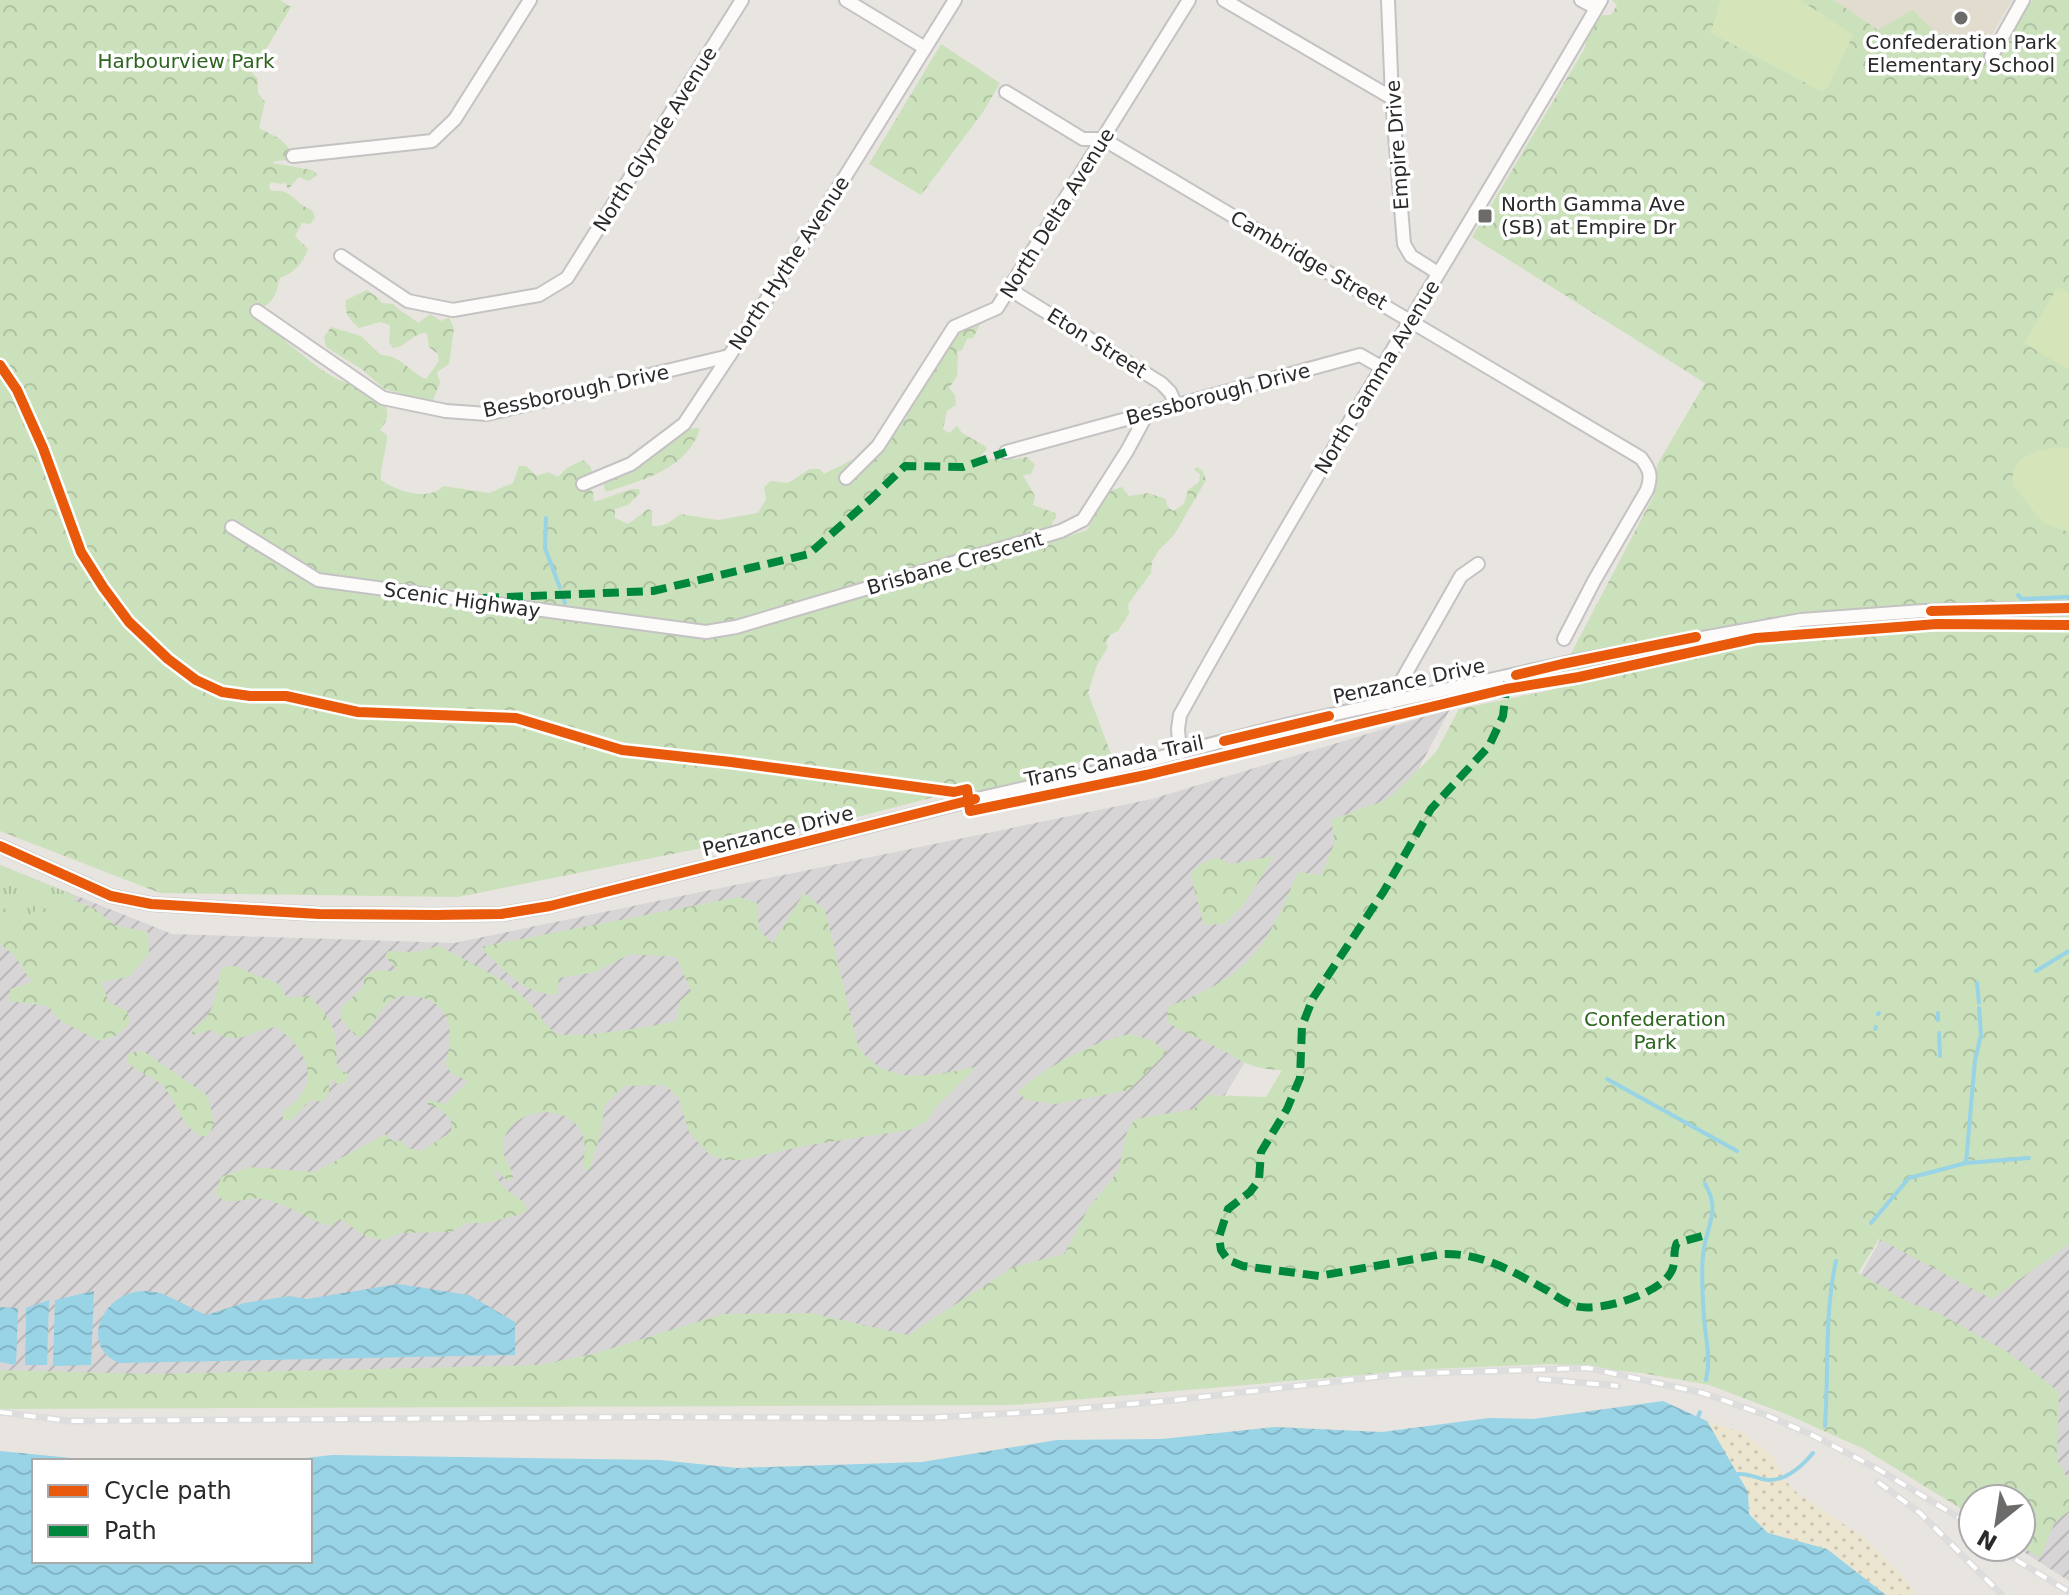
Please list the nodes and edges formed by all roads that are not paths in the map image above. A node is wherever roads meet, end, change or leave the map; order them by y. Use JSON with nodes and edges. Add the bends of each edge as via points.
{"nodes":[{"id":1,"x":530,"y":0,"type":"edge"},
{"id":2,"x":742,"y":0,"type":"edge"},
{"id":3,"x":846,"y":0,"type":"edge"},
{"id":4,"x":955,"y":0,"type":"edge"},
{"id":5,"x":1189,"y":0,"type":"edge"},
{"id":6,"x":1224,"y":0,"type":"edge"},
{"id":7,"x":1388,"y":0,"type":"edge"},
{"id":8,"x":1581,"y":0,"type":"edge"},
{"id":9,"x":2023,"y":0,"type":"edge"},
{"id":10,"x":1599,"y":4,"type":"edge"},
{"id":11,"x":925,"y":48,"type":"junction"},
{"id":12,"x":1991,"y":57,"type":"dead end"},
{"id":13,"x":1006,"y":92,"type":"dead end"},
{"id":14,"x":1392,"y":98,"type":"junction"},
{"id":15,"x":1103,"y":139,"type":"junction"},
{"id":16,"x":293,"y":156,"type":"dead end"},
{"id":17,"x":341,"y":256,"type":"dead end"},
{"id":18,"x":1438,"y":273,"type":"junction"},
{"id":19,"x":1009,"y":289,"type":"junction"},
{"id":20,"x":257,"y":311,"type":"dead end"},
{"id":21,"x":1410,"y":319,"type":"junction"},
{"id":22,"x":729,"y":356,"type":"junction"},
{"id":23,"x":1381,"y":367,"type":"junction"},
{"id":24,"x":1176,"y":405,"type":"junction"},
{"id":25,"x":1147,"y":414,"type":"junction"},
{"id":26,"x":1006,"y":452,"type":"dead end"},
{"id":27,"x":846,"y":478,"type":"dead end"},
{"id":28,"x":583,"y":484,"type":"dead end"},
{"id":29,"x":232,"y":527,"type":"dead end"},
{"id":30,"x":1478,"y":564,"type":"dead end"},
{"id":31,"x":2069,"y":608,"type":"edge"},
{"id":32,"x":706,"y":632,"type":"joint"},
{"id":33,"x":1564,"y":639,"type":"dead end"},
{"id":34,"x":1389,"y":703,"type":"junction"},
{"id":35,"x":1180,"y":753,"type":"junction"},
{"id":36,"x":0,"y":846,"type":"edge"}],
"edges":[{"from":1,"to":16,"type":"street","via":[[455,119],[432,141]]},
{"from":2,"to":17,"type":"street","name":"North Glynde Avenue","via":[[567,278],[539,295],[453,310],[408,301]]},
{"from":3,"to":11,"type":"street"},
{"from":4,"to":11,"type":"street","name":"North Hythe Avenue"},
{"from":5,"to":15,"type":"street","name":"North Delta Avenue"},
{"from":6,"to":14,"type":"street"},
{"from":7,"to":14,"type":"street","name":"Empire Drive"},
{"from":8,"to":10,"type":"street"},
{"from":9,"to":12,"type":"street"},
{"from":10,"to":18,"type":"street","name":"North Gamma Avenue"},
{"from":11,"to":22,"type":"street","name":"North Hythe Avenue"},
{"from":13,"to":15,"type":"street","name":"Cambridge Street","via":[[1083,139]]},
{"from":14,"to":18,"type":"street","name":"Empire Drive","via":[[1404,244],[1411,256]]},
{"from":15,"to":19,"type":"street","name":"North Delta Avenue"},
{"from":15,"to":21,"type":"street","name":"Cambridge Street"},
{"from":18,"to":21,"type":"street","name":"North Gamma Avenue"},
{"from":19,"to":24,"type":"street","name":"Eton Street","via":[[1161,383]]},
{"from":19,"to":27,"type":"street","name":"North Delta Avenue","via":[[997,308],[954,327],[878,446]]},
{"from":20,"to":22,"type":"street","name":"Bessborough Drive","via":[[383,398],[446,411],[487,414]]},
{"from":21,"to":23,"type":"street","name":"North Gamma Avenue"},
{"from":21,"to":33,"type":"street","name":"Cambridge Street","via":[[1632,452],[1648,468],[1652,478],[1647,490]]},
{"from":22,"to":28,"type":"street","name":"North Hythe Avenue","via":[[684,424],[631,464]]},
{"from":23,"to":24,"type":"street","name":"Bessborough Drive","via":[[1360,355]]},
{"from":23,"to":35,"type":"street","name":"North Gamma Avenue","via":[[1180,715]]},
{"from":24,"to":25,"type":"street","name":"Bessborough Drive"},
{"from":25,"to":26,"type":"street","name":"Bessborough Drive"},
{"from":25,"to":32,"type":"street","name":"Brisbane Crescent","via":[[1083,520],[1061,531]]},
{"from":29,"to":32,"type":"street","name":"Scenic Highway","via":[[318,580]]},
{"from":30,"to":34,"type":"street","via":[[1461,576]]},
{"from":31,"to":34,"type":"street","name":"Penzance Drive","via":[[1801,620],[1575,661]]},
{"from":34,"to":35,"type":"street","name":"Penzance Drive"},
{"from":35,"to":36,"type":"street","name":"Penzance Drive","via":[[501,914],[319,914],[151,904],[111,896]]}]}
